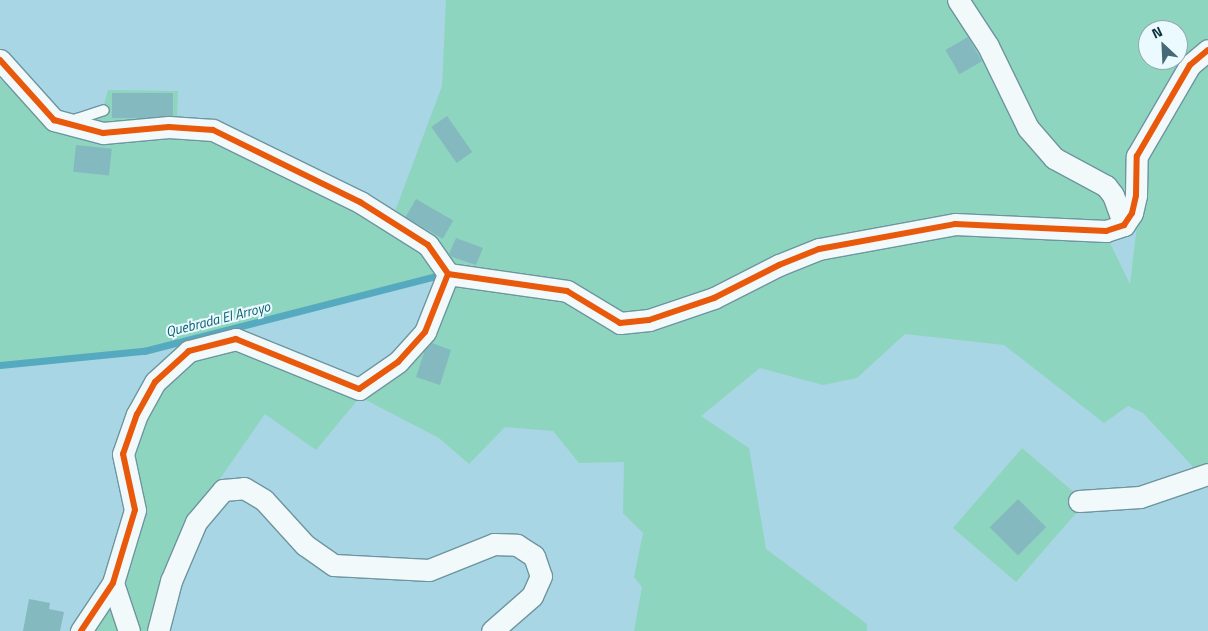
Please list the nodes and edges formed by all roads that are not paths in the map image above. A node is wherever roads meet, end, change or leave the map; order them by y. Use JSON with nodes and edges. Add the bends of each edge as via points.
{"nodes":[{"id":1,"x":958,"y":0,"type":"edge"},
{"id":2,"x":1208,"y":50,"type":"edge"},
{"id":3,"x":0,"y":60,"type":"edge"},
{"id":4,"x":104,"y":110,"type":"dead end"},
{"id":5,"x":74,"y":126,"type":"junction"},
{"id":6,"x":1124,"y":225,"type":"junction"},
{"id":7,"x":448,"y":274,"type":"junction"},
{"id":8,"x":1208,"y":474,"type":"edge"},
{"id":9,"x":1079,"y":502,"type":"dead end"},
{"id":10,"x":113,"y":583,"type":"junction"},
{"id":11,"x":81,"y":631,"type":"edge"},
{"id":12,"x":128,"y":631,"type":"edge"},
{"id":13,"x":158,"y":631,"type":"edge"},
{"id":14,"x":492,"y":631,"type":"edge"}],
"edges":[{"from":1,"to":6,"type":"street","via":[[988,46],[1028,128],[1054,158],[1106,186],[1113,195]]},
{"from":2,"to":6,"type":"street","via":[[1190,65],[1137,156],[1136,195],[1132,213]]},
{"from":3,"to":5,"type":"street","via":[[54,120]]},
{"from":4,"to":5,"type":"lane","via":[[77,119]]},
{"from":5,"to":7,"type":"street","via":[[103,133],[169,127],[213,130],[360,202],[428,245]]},
{"from":6,"to":7,"type":"street","via":[[1106,231],[955,224],[819,249],[778,265],[714,298],[649,320],[620,323],[567,292]]},
{"from":7,"to":10,"type":"street","via":[[425,332],[398,362],[359,389],[236,339],[189,351],[155,382],[137,414],[123,454],[135,510]]},
{"from":8,"to":9,"type":"street","via":[[1140,498]]},
{"from":10,"to":11,"type":"street"},
{"from":10,"to":12,"type":"street"},
{"from":13,"to":14,"type":"street","via":[[171,581],[196,522],[223,490],[244,488],[264,500],[306,545],[334,565],[429,570],[494,544],[517,545],[534,556],[541,576],[532,596]]}]}
